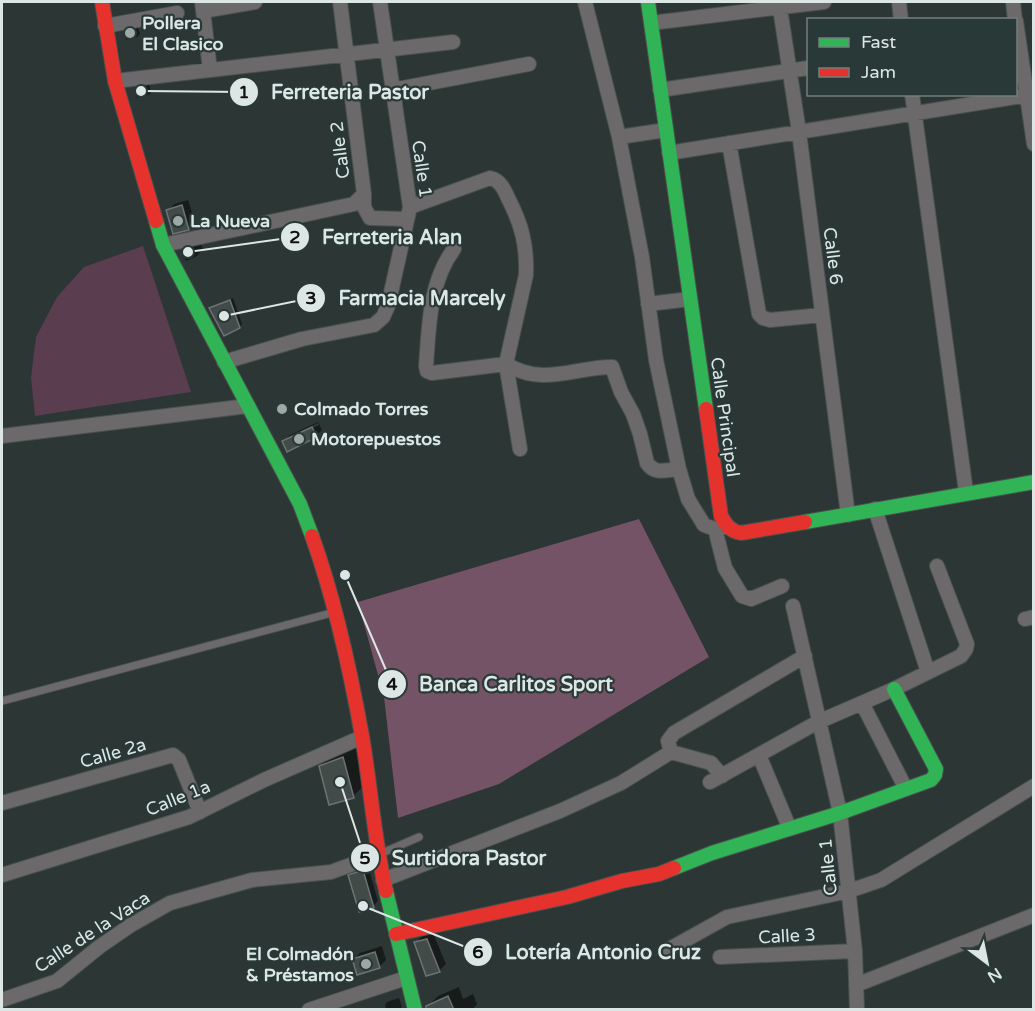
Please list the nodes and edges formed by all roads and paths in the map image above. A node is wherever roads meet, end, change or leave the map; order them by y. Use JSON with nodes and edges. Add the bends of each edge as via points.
{"nodes":[{"id":1,"x":102,"y":2,"type":"edge"},
{"id":2,"x":255,"y":2,"type":"edge"},
{"id":3,"x":340,"y":2,"type":"edge"},
{"id":4,"x":380,"y":2,"type":"edge"},
{"id":5,"x":585,"y":2,"type":"edge"},
{"id":6,"x":648,"y":2,"type":"edge"},
{"id":7,"x":824,"y":2,"type":"edge"},
{"id":8,"x":899,"y":2,"type":"edge"},
{"id":9,"x":1013,"y":2,"type":"edge"},
{"id":10,"x":779,"y":4,"type":"edge"},
{"id":11,"x":202,"y":6,"type":"edge"},
{"id":12,"x":177,"y":13,"type":"dead end"},
{"id":13,"x":901,"y":18,"type":"edge"},
{"id":14,"x":1015,"y":18,"type":"edge"},
{"id":15,"x":651,"y":23,"type":"junction"},
{"id":16,"x":105,"y":26,"type":"junction"},
{"id":17,"x":1017,"y":37,"type":"edge"},
{"id":18,"x":453,"y":42,"type":"dead end"},
{"id":19,"x":387,"y":51,"type":"junction"},
{"id":20,"x":347,"y":55,"type":"junction"},
{"id":21,"x":529,"y":64,"type":"dead end"},
{"id":22,"x":807,"y":68,"type":"edge"},
{"id":23,"x":210,"y":70,"type":"junction"},
{"id":24,"x":789,"y":71,"type":"junction"},
{"id":25,"x":116,"y":81,"type":"junction"},
{"id":26,"x":392,"y":90,"type":"junction"},
{"id":27,"x":660,"y":90,"type":"junction"},
{"id":28,"x":1030,"y":94,"type":"edge"},
{"id":29,"x":912,"y":96,"type":"edge"},
{"id":30,"x":915,"y":113,"type":"junction"},
{"id":31,"x":666,"y":130,"type":"junction"},
{"id":32,"x":799,"y":132,"type":"junction"},
{"id":33,"x":619,"y":137,"type":"junction"},
{"id":34,"x":729,"y":143,"type":"junction"},
{"id":35,"x":1034,"y":144,"type":"edge"},
{"id":36,"x":669,"y":153,"type":"junction"},
{"id":37,"x":364,"y":194,"type":"junction"},
{"id":38,"x":408,"y":213,"type":"junction"},
{"id":39,"x":163,"y":245,"type":"junction"},
{"id":40,"x":454,"y":249,"type":"dead end"},
{"id":41,"x":690,"y":299,"type":"junction"},
{"id":42,"x":648,"y":304,"type":"junction"},
{"id":43,"x":822,"y":315,"type":"junction"},
{"id":44,"x":224,"y":362,"type":"junction"},
{"id":45,"x":506,"y":364,"type":"junction"},
{"id":46,"x":248,"y":406,"type":"junction"},
{"id":47,"x":2,"y":436,"type":"edge"},
{"id":48,"x":520,"y":449,"type":"dead end"},
{"id":49,"x":679,"y":469,"type":"junction"},
{"id":50,"x":1034,"y":482,"type":"edge"},
{"id":51,"x":966,"y":492,"type":"junction"},
{"id":52,"x":875,"y":509,"type":"junction"},
{"id":53,"x":848,"y":515,"type":"junction"},
{"id":54,"x":721,"y":528,"type":"junction"},
{"id":55,"x":937,"y":566,"type":"dead end"},
{"id":56,"x":782,"y":585,"type":"dead end"},
{"id":57,"x":793,"y":606,"type":"dead end"},
{"id":58,"x":334,"y":612,"type":"junction"},
{"id":59,"x":805,"y":656,"type":"junction"},
{"id":60,"x":928,"y":672,"type":"junction"},
{"id":61,"x":894,"y":689,"type":"junction"},
{"id":62,"x":2,"y":701,"type":"edge"},
{"id":63,"x":862,"y":703,"type":"junction"},
{"id":64,"x":818,"y":722,"type":"junction"},
{"id":65,"x":362,"y":737,"type":"junction"},
{"id":66,"x":671,"y":752,"type":"junction"},
{"id":67,"x":759,"y":755,"type":"junction"},
{"id":68,"x":1034,"y":786,"type":"edge"},
{"id":69,"x":906,"y":789,"type":"junction"},
{"id":70,"x":2,"y":803,"type":"edge"},
{"id":71,"x":200,"y":812,"type":"junction"},
{"id":72,"x":840,"y":813,"type":"junction"},
{"id":73,"x":789,"y":827,"type":"junction"},
{"id":74,"x":418,"y":837,"type":"dead end"},
{"id":75,"x":378,"y":855,"type":"junction"},
{"id":76,"x":2,"y":875,"type":"edge"},
{"id":77,"x":383,"y":880,"type":"junction"},
{"id":78,"x":849,"y":891,"type":"junction"},
{"id":79,"x":1034,"y":915,"type":"edge"},
{"id":80,"x":396,"y":934,"type":"junction"},
{"id":81,"x":855,"y":951,"type":"junction"},
{"id":82,"x":664,"y":952,"type":"dead end"},
{"id":83,"x":720,"y":957,"type":"dead end"},
{"id":84,"x":406,"y":978,"type":"junction"},
{"id":85,"x":856,"y":985,"type":"junction"},
{"id":86,"x":2,"y":1000,"type":"edge"},
{"id":87,"x":309,"y":1010,"type":"edge"},
{"id":88,"x":415,"y":1010,"type":"edge"},
{"id":89,"x":857,"y":1010,"type":"edge"}],
"edges":[{"from":1,"to":16,"type":"street"},
{"from":2,"to":11,"type":"street"},
{"from":3,"to":20,"type":"street","name":"Calle 2"},
{"from":4,"to":19,"type":"street","name":"Calle 1"},
{"from":5,"to":33,"type":"street"},
{"from":6,"to":15,"type":"street","name":"Calle Principal"},
{"from":7,"to":10,"type":"street"},
{"from":8,"to":13,"type":"street"},
{"from":9,"to":14,"type":"street"},
{"from":10,"to":15,"type":"street"},
{"from":10,"to":24,"type":"street","name":"Calle 6"},
{"from":11,"to":23,"type":"street"},
{"from":12,"to":16,"type":"street"},
{"from":15,"to":27,"type":"street","name":"Calle Principal"},
{"from":16,"to":25,"type":"street"},
{"from":17,"to":28,"type":"street"},
{"from":18,"to":19,"type":"street"},
{"from":19,"to":20,"type":"street"},
{"from":19,"to":26,"type":"street","name":"Calle 1"},
{"from":20,"to":23,"type":"street"},
{"from":20,"to":37,"type":"street","name":"Calle 2"},
{"from":21,"to":26,"type":"street"},
{"from":22,"to":24,"type":"street"},
{"from":23,"to":25,"type":"street"},
{"from":24,"to":27,"type":"street"},
{"from":24,"to":32,"type":"street","name":"Calle 6"},
{"from":25,"to":39,"type":"street"},
{"from":26,"to":38,"type":"street","name":"Calle 1"},
{"from":27,"to":31,"type":"street","name":"Calle Principal"},
{"from":28,"to":30,"type":"street"},
{"from":28,"to":35,"type":"street"},
{"from":29,"to":30,"type":"street"},
{"from":30,"to":32,"type":"street"},
{"from":30,"to":51,"type":"street"},
{"from":31,"to":33,"type":"street"},
{"from":31,"to":36,"type":"street","name":"Calle Principal"},
{"from":32,"to":34,"type":"street"},
{"from":32,"to":43,"type":"street","name":"Calle 6"},
{"from":33,"to":42,"type":"street"},
{"from":34,"to":36,"type":"street"},
{"from":34,"to":43,"type":"street","via":[[759,314],[770,320]]},
{"from":36,"to":41,"type":"street","name":"Calle Principal"},
{"from":37,"to":38,"type":"street","via":[[364,207],[370,218]]},
{"from":37,"to":39,"type":"street","name":"Calle 2","via":[[354,204]]},
{"from":38,"to":44,"type":"street","name":"Calle 1","via":[[388,306],[374,325],[302,339]]},
{"from":38,"to":45,"type":"street","via":[[490,178],[502,187],[522,227],[526,263]]},
{"from":39,"to":44,"type":"street"},
{"from":40,"to":45,"type":"street","via":[[431,300],[427,371]]},
{"from":41,"to":42,"type":"street"},
{"from":41,"to":54,"type":"street","name":"Calle Principal"},
{"from":42,"to":49,"type":"street"},
{"from":43,"to":53,"type":"street","name":"Calle 6"},
{"from":44,"to":46,"type":"street"},
{"from":45,"to":48,"type":"street"},
{"from":45,"to":49,"type":"street","via":[[535,375],[612,367],[633,414],[647,463],[656,471]]},
{"from":46,"to":47,"type":"street"},
{"from":46,"to":58,"type":"street","via":[[300,504]]},
{"from":49,"to":54,"type":"street","via":[[688,499],[704,525]]},
{"from":50,"to":51,"type":"street"},
{"from":51,"to":52,"type":"street"},
{"from":52,"to":53,"type":"street"},
{"from":52,"to":60,"type":"street"},
{"from":53,"to":54,"type":"street","via":[[741,534]]},
{"from":54,"to":56,"type":"street","via":[[725,568],[741,596],[751,598]]},
{"from":55,"to":60,"type":"street","via":[[967,644],[961,656]]},
{"from":57,"to":59,"type":"street","name":"Calle 1"},
{"from":58,"to":62,"type":"lane"},
{"from":58,"to":65,"type":"street"},
{"from":59,"to":64,"type":"street","name":"Calle 1"},
{"from":59,"to":66,"type":"street","via":[[675,733],[668,741]]},
{"from":60,"to":61,"type":"street"},
{"from":61,"to":63,"type":"street"},
{"from":61,"to":69,"type":"street","via":[[936,769],[931,780]]},
{"from":63,"to":64,"type":"street"},
{"from":63,"to":69,"type":"street"},
{"from":64,"to":67,"type":"street"},
{"from":64,"to":72,"type":"street","name":"Calle 1"},
{"from":65,"to":71,"type":"street","name":"Calle 1a"},
{"from":65,"to":75,"type":"street"},
{"from":66,"to":67,"type":"street","via":[[711,763],[716,779]]},
{"from":66,"to":77,"type":"street","via":[[621,783],[561,811]]},
{"from":67,"to":73,"type":"street"},
{"from":68,"to":78,"type":"street","via":[[888,875]]},
{"from":69,"to":72,"type":"street"},
{"from":70,"to":71,"type":"street","name":"Calle 2a","via":[[173,755],[179,760]]},
{"from":71,"to":76,"type":"street","name":"Calle 1a"},
{"from":72,"to":73,"type":"street"},
{"from":72,"to":78,"type":"street","name":"Calle 1"},
{"from":73,"to":80,"type":"street","via":[[658,874]]},
{"from":74,"to":75,"type":"lane"},
{"from":75,"to":77,"type":"street"},
{"from":75,"to":86,"type":"street","name":"Calle de la Vaca","via":[[331,872],[252,880],[170,903],[99,947],[57,981]]},
{"from":77,"to":80,"type":"street"},
{"from":78,"to":81,"type":"street","name":"Calle 1"},
{"from":78,"to":82,"type":"street","via":[[727,917]]},
{"from":79,"to":85,"type":"street"},
{"from":80,"to":84,"type":"street"},
{"from":81,"to":83,"type":"street","name":"Calle 3"},
{"from":81,"to":85,"type":"street","name":"Calle 1"},
{"from":84,"to":87,"type":"street"},
{"from":84,"to":88,"type":"street"},
{"from":85,"to":89,"type":"street","name":"Calle 1"}]}
